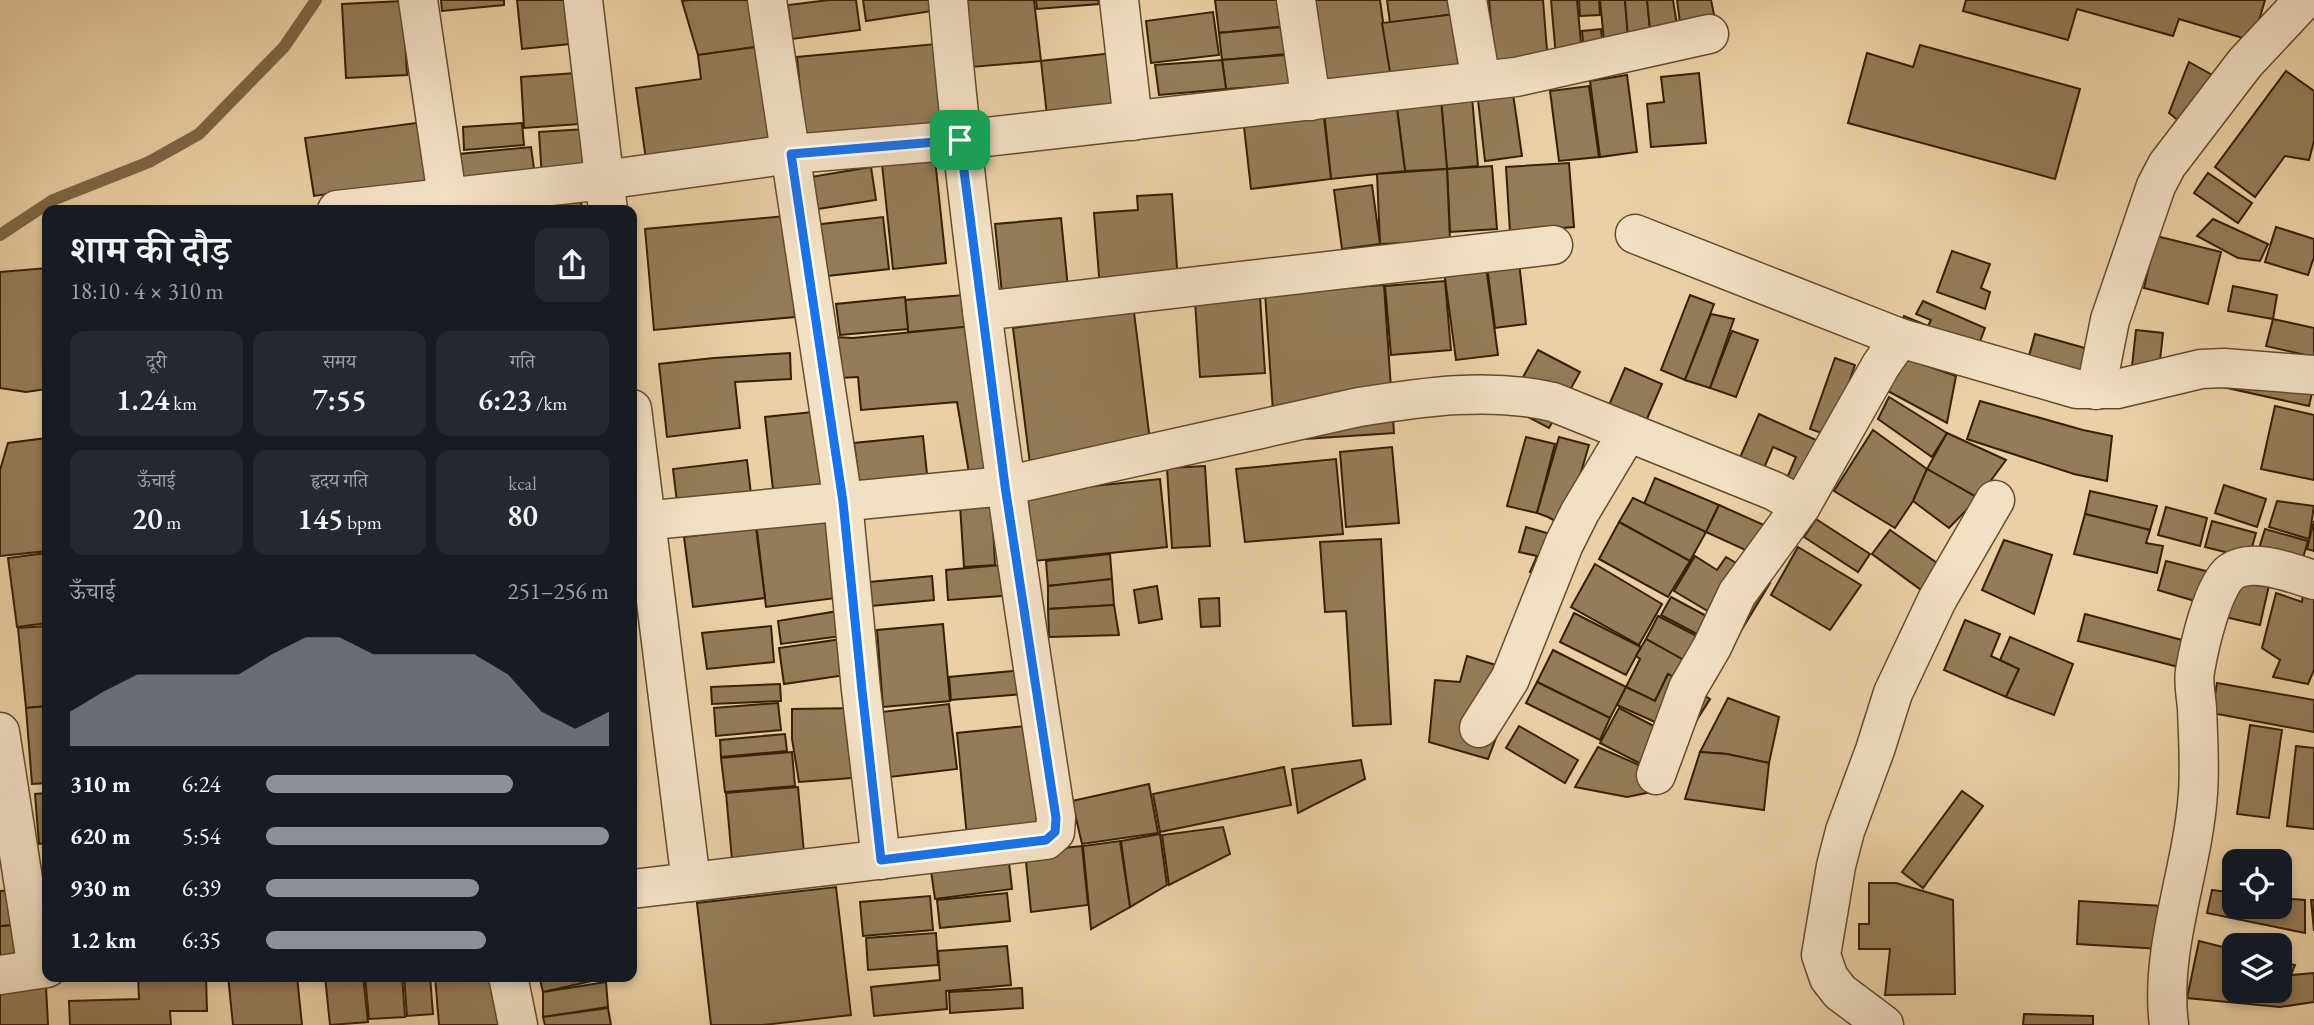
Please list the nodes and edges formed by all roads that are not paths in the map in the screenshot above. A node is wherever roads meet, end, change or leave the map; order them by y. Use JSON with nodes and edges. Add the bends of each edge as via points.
{"nodes":[{"id":1,"x":418,"y":0,"type":"edge"},
{"id":2,"x":583,"y":0,"type":"edge"},
{"id":3,"x":767,"y":0,"type":"edge"},
{"id":4,"x":948,"y":0,"type":"edge"},
{"id":5,"x":1119,"y":0,"type":"edge"},
{"id":6,"x":1296,"y":0,"type":"edge"},
{"id":7,"x":1467,"y":0,"type":"edge"},
{"id":8,"x":2304,"y":0,"type":"edge"},
{"id":9,"x":1709,"y":34,"type":"dead end"},
{"id":10,"x":1481,"y":81,"type":"junction"},
{"id":11,"x":1311,"y":101,"type":"junction"},
{"id":12,"x":1133,"y":121,"type":"junction"},
{"id":13,"x":960,"y":140,"type":"junction"},
{"id":14,"x":791,"y":154,"type":"junction"},
{"id":15,"x":606,"y":195,"type":"edge"},
{"id":16,"x":448,"y":203,"type":"edge"},
{"id":17,"x":416,"y":205,"type":"edge"},
{"id":18,"x":1635,"y":234,"type":"dead end"},
{"id":19,"x":1553,"y":245,"type":"dead end"},
{"id":20,"x":982,"y":311,"type":"junction"},
{"id":21,"x":1900,"y":338,"type":"junction"},
{"id":22,"x":2314,"y":376,"type":"edge"},
{"id":23,"x":2096,"y":390,"type":"junction"},
{"id":24,"x":1628,"y":432,"type":"junction"},
{"id":25,"x":1005,"y":486,"type":"junction"},
{"id":26,"x":1995,"y":500,"type":"dead end"},
{"id":27,"x":637,"y":502,"type":"edge"},
{"id":28,"x":843,"y":502,"type":"junction"},
{"id":29,"x":1801,"y":506,"type":"junction"},
{"id":30,"x":638,"y":521,"type":"edge"},
{"id":31,"x":2314,"y":580,"type":"edge"},
{"id":32,"x":1479,"y":728,"type":"dead end"},
{"id":33,"x":0,"y":732,"type":"edge"},
{"id":34,"x":1656,"y":775,"type":"dead end"},
{"id":35,"x":881,"y":860,"type":"junction"},
{"id":36,"x":691,"y":882,"type":"junction"},
{"id":37,"x":637,"y":888,"type":"edge"},
{"id":38,"x":42,"y":968,"type":"edge"},
{"id":39,"x":0,"y":975,"type":"edge"},
{"id":40,"x":509,"y":982,"type":"edge"},
{"id":41,"x":518,"y":1025,"type":"edge"},
{"id":42,"x":1884,"y":1025,"type":"edge"},
{"id":43,"x":2169,"y":1025,"type":"edge"}],
"edges":[{"from":1,"to":16,"type":"street"},
{"from":2,"to":15,"type":"street"},
{"from":3,"to":14,"type":"street"},
{"from":4,"to":13,"type":"street"},
{"from":5,"to":12,"type":"street"},
{"from":6,"to":11,"type":"street"},
{"from":7,"to":10,"type":"street"},
{"from":8,"to":23,"type":"street","via":[[2245,63],[2167,165],[2113,310]]},
{"from":9,"to":10,"type":"street"},
{"from":10,"to":11,"type":"street"},
{"from":11,"to":12,"type":"street"},
{"from":12,"to":13,"type":"street"},
{"from":13,"to":14,"type":"street"},
{"from":13,"to":20,"type":"street"},
{"from":14,"to":15,"type":"street"},
{"from":14,"to":28,"type":"street"},
{"from":15,"to":16,"type":"street"},
{"from":16,"to":17,"type":"street"},
{"from":18,"to":21,"type":"street"},
{"from":19,"to":20,"type":"street"},
{"from":20,"to":25,"type":"street"},
{"from":21,"to":23,"type":"street","via":[[2077,389]]},
{"from":21,"to":29,"type":"street"},
{"from":22,"to":23,"type":"street","via":[[2202,369]]},
{"from":24,"to":25,"type":"street","via":[[1529,396],[1419,397]]},
{"from":24,"to":29,"type":"street"},
{"from":24,"to":32,"type":"street","via":[[1580,512],[1510,678]]},
{"from":25,"to":28,"type":"street"},
{"from":25,"to":35,"type":"street","via":[[1055,832],[1046,840]]},
{"from":26,"to":42,"type":"street","via":[[1937,600],[1893,693],[1836,866],[1821,955],[1840,992]]},
{"from":27,"to":30,"type":"street"},
{"from":28,"to":30,"type":"street"},
{"from":28,"to":35,"type":"street"},
{"from":29,"to":34,"type":"street","via":[[1737,594],[1688,688]]},
{"from":30,"to":36,"type":"street"},
{"from":31,"to":43,"type":"street","via":[[2266,566],[2232,571],[2220,584],[2200,643],[2194,675],[2199,792],[2166,980]]},
{"from":33,"to":38,"type":"street"},
{"from":35,"to":36,"type":"street"},
{"from":36,"to":37,"type":"street"},
{"from":38,"to":39,"type":"street"},
{"from":40,"to":41,"type":"street"}]}
